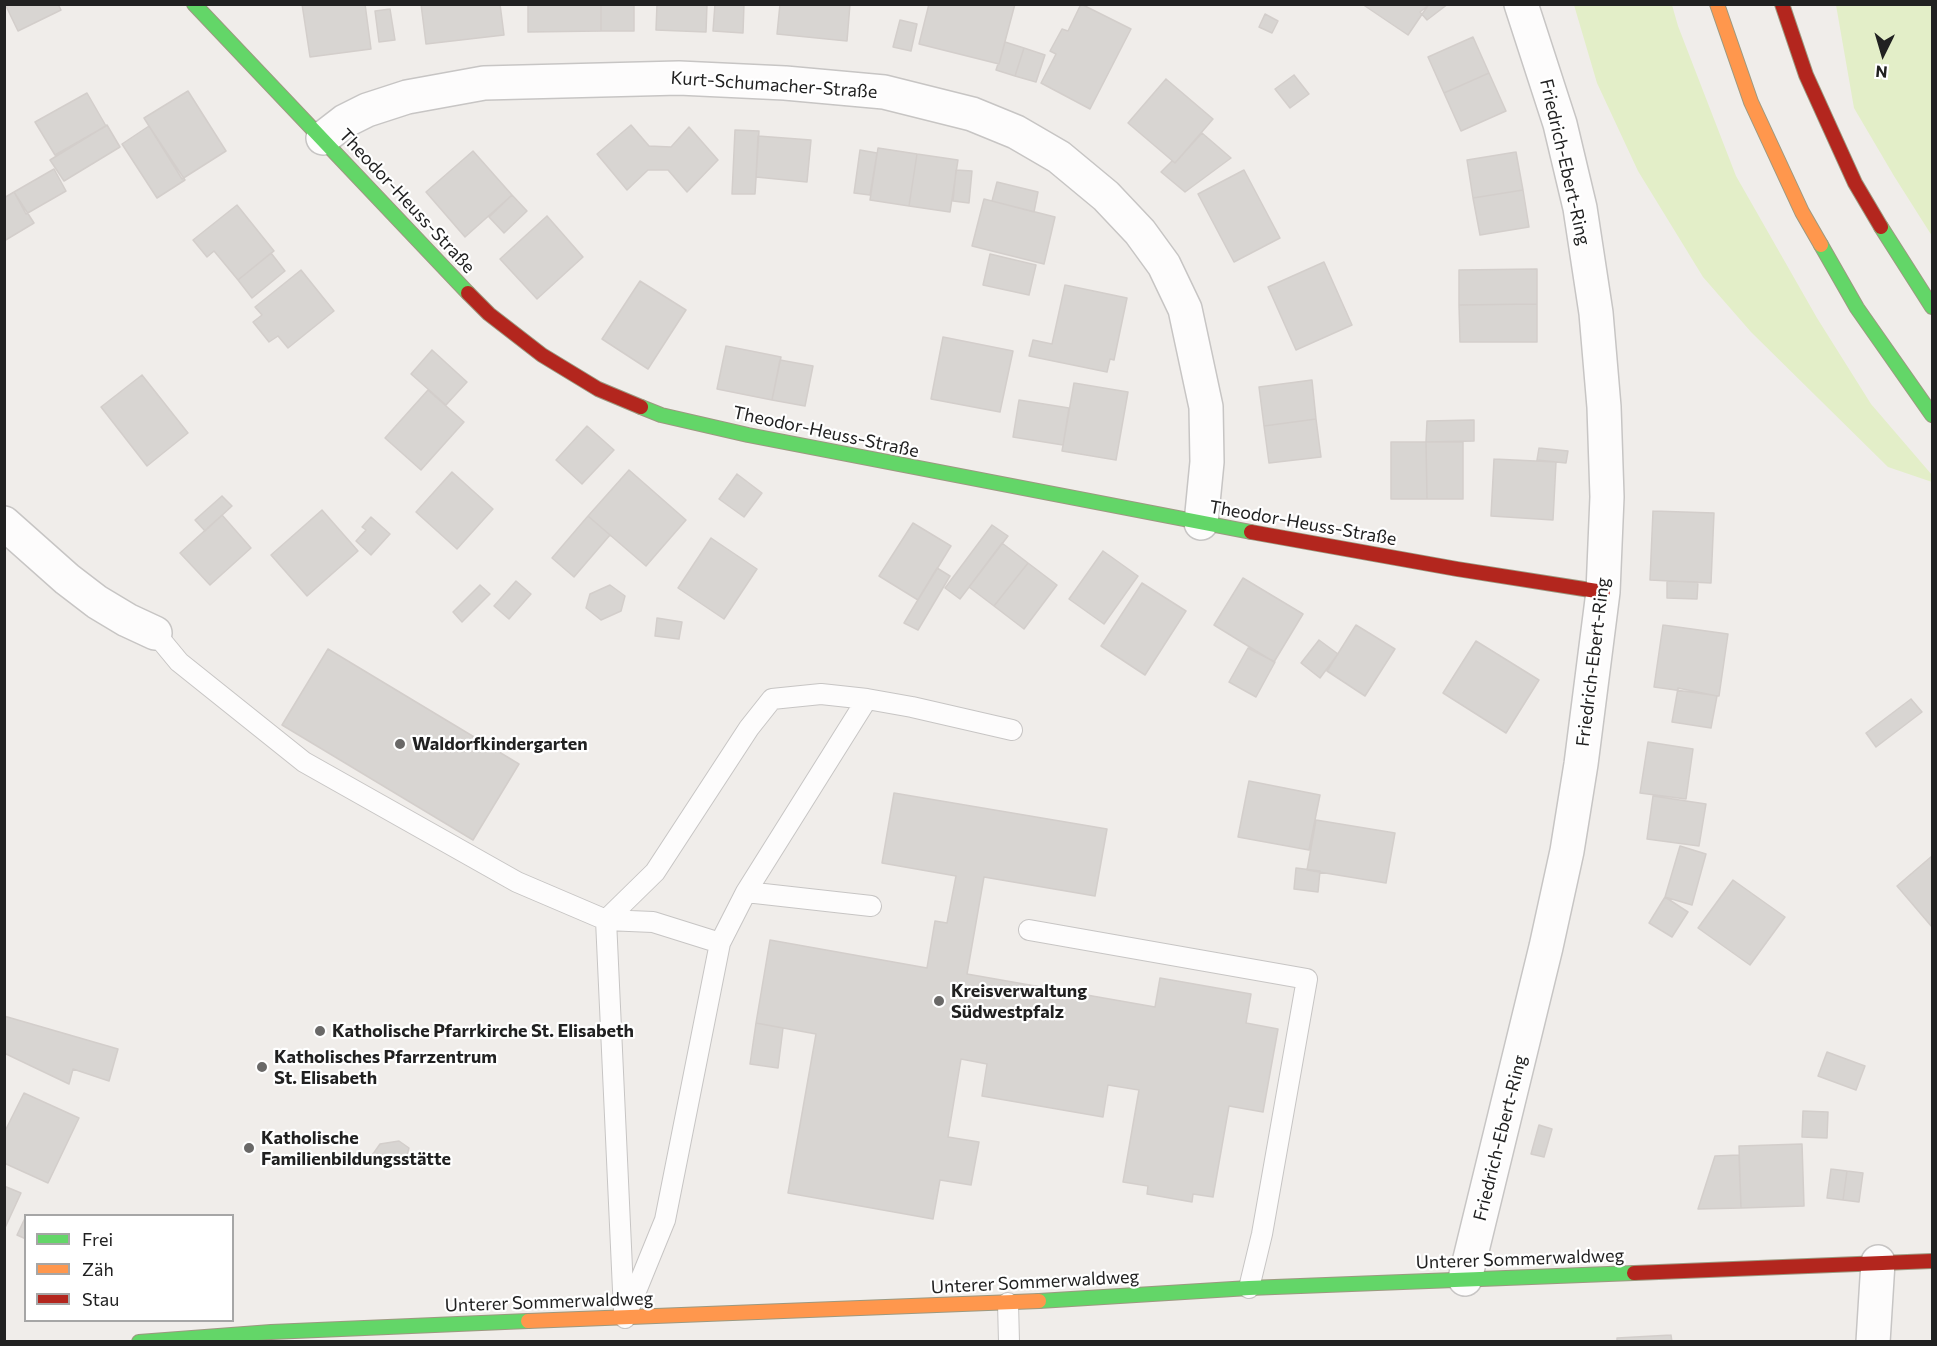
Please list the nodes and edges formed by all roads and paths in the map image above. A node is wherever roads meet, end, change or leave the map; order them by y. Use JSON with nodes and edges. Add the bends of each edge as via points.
{"nodes":[{"id":1,"x":194,"y":4,"type":"edge"},
{"id":2,"x":1521,"y":4,"type":"edge"},
{"id":3,"x":1717,"y":4,"type":"edge"},
{"id":4,"x":1782,"y":4,"type":"edge"},
{"id":5,"x":323,"y":138,"type":"junction"},
{"id":6,"x":1932,"y":307,"type":"edge"},
{"id":7,"x":1932,"y":415,"type":"edge"},
{"id":8,"x":4,"y":523,"type":"edge"},
{"id":9,"x":1201,"y":523,"type":"junction"},
{"id":10,"x":1603,"y":592,"type":"junction"},
{"id":11,"x":155,"y":633,"type":"joint"},
{"id":12,"x":867,"y":699,"type":"junction"},
{"id":13,"x":1012,"y":730,"type":"dead end"},
{"id":14,"x":746,"y":892,"type":"junction"},
{"id":15,"x":872,"y":906,"type":"dead end"},
{"id":16,"x":606,"y":920,"type":"junction"},
{"id":17,"x":1029,"y":930,"type":"dead end"},
{"id":18,"x":720,"y":943,"type":"junction"},
{"id":19,"x":1932,"y":1261,"type":"edge"},
{"id":20,"x":1878,"y":1262,"type":"junction"},
{"id":21,"x":1465,"y":1279,"type":"junction"},
{"id":22,"x":1249,"y":1288,"type":"junction"},
{"id":23,"x":1008,"y":1303,"type":"junction"},
{"id":24,"x":625,"y":1318,"type":"junction"},
{"id":25,"x":139,"y":1341,"type":"edge"},
{"id":26,"x":1009,"y":1341,"type":"edge"},
{"id":27,"x":1873,"y":1341,"type":"edge"}],
"edges":[{"from":1,"to":5,"type":"main road","name":"Theodor-Heuss-Straße"},
{"from":2,"to":10,"type":"street","name":"Friedrich-Ebert-Ring","via":[[1560,124],[1580,208],[1596,313],[1607,497]]},
{"from":3,"to":7,"type":"main road","via":[[1751,102],[1802,212],[1857,308]]},
{"from":4,"to":6,"type":"main road","via":[[1806,75],[1856,183]]},
{"from":5,"to":9,"type":"main road","name":"Theodor-Heuss-Straße","via":[[382,205],[489,314],[542,355],[597,389],[661,415],[748,435]]},
{"from":5,"to":9,"type":"street","name":"Kurt-Schumacher-Straße","via":[[368,110],[407,97],[484,83],[680,78],[884,92],[972,114],[1016,132],[1059,157],[1106,196],[1164,265],[1185,309],[1206,407],[1207,462]]},
{"from":8,"to":11,"type":"street","via":[[97,602]]},
{"from":9,"to":10,"type":"main road","name":"Theodor-Heuss-Straße"},
{"from":10,"to":21,"type":"street","name":"Friedrich-Ebert-Ring","via":[[1567,851]]},
{"from":11,"to":16,"type":"lane","via":[[179,662],[304,762],[517,882]]},
{"from":12,"to":13,"type":"lane"},
{"from":12,"to":14,"type":"lane"},
{"from":12,"to":16,"type":"lane","via":[[821,694],[772,699],[655,872]]},
{"from":14,"to":15,"type":"lane"},
{"from":14,"to":18,"type":"lane"},
{"from":16,"to":18,"type":"lane","via":[[653,921]]},
{"from":16,"to":24,"type":"lane"},
{"from":17,"to":22,"type":"lane","via":[[1307,979]]},
{"from":18,"to":24,"type":"lane","via":[[665,1220]]},
{"from":19,"to":20,"type":"main road","name":"Unterer Sommerwaldweg"},
{"from":20,"to":21,"type":"main road","name":"Unterer Sommerwaldweg"},
{"from":20,"to":27,"type":"street"},
{"from":21,"to":22,"type":"main road","name":"Unterer Sommerwaldweg"},
{"from":22,"to":23,"type":"main road","name":"Unterer Sommerwaldweg"},
{"from":23,"to":24,"type":"main road","name":"Unterer Sommerwaldweg"},
{"from":23,"to":26,"type":"lane"},
{"from":24,"to":25,"type":"main road","name":"Unterer Sommerwaldweg","via":[[282,1331]]}]}
